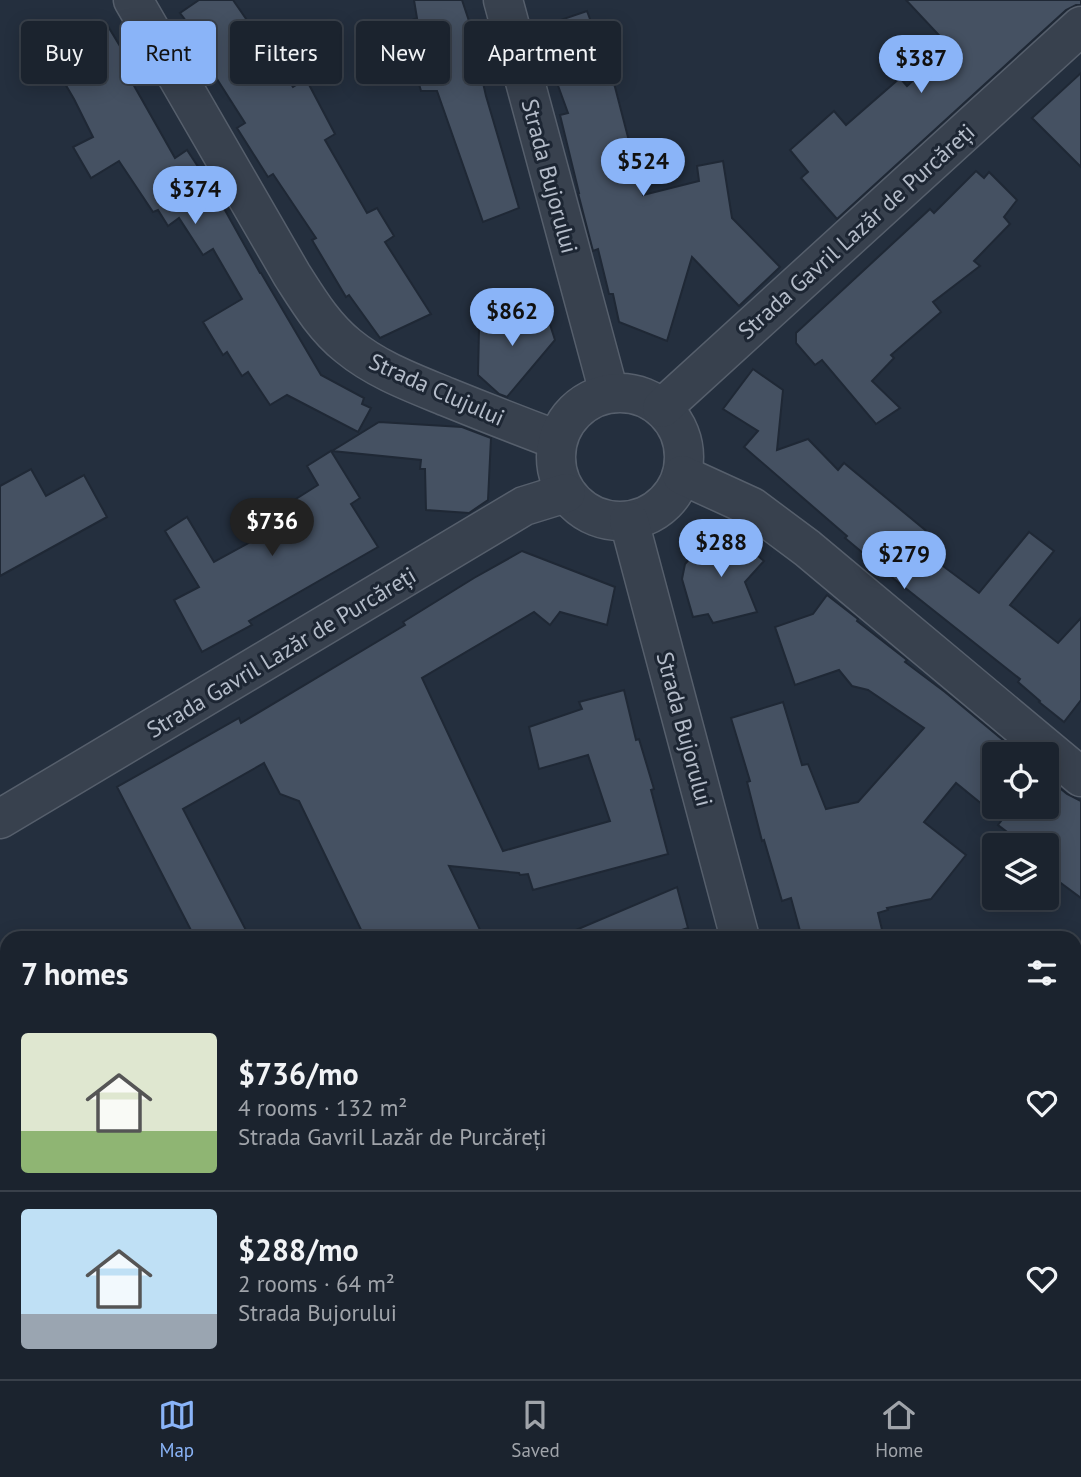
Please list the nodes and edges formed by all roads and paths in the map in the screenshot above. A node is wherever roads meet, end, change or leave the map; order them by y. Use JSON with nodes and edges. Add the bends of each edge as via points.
{"nodes":[{"id":1,"x":133,"y":0,"type":"edge"},
{"id":2,"x":503,"y":0,"type":"edge"},
{"id":3,"x":1081,"y":26,"type":"edge"},
{"id":4,"x":609,"y":393,"type":"junction"},
{"id":5,"x":662,"y":408,"type":"junction"},
{"id":6,"x":557,"y":440,"type":"junction"},
{"id":7,"x":682,"y":475,"type":"junction"},
{"id":8,"x":566,"y":493,"type":"junction"},
{"id":9,"x":629,"y":520,"type":"junction"},
{"id":10,"x":1081,"y":777,"type":"edge"},
{"id":11,"x":0,"y":819,"type":"edge"},
{"id":12,"x":738,"y":931,"type":"edge"}],
"edges":[{"from":1,"to":6,"type":"street","name":"Strada Clujului","via":[[320,318],[347,345],[399,377]]},
{"from":2,"to":4,"type":"street","name":"Strada Bujorului"},
{"from":3,"to":5,"type":"street","name":"Strada Gavril Lazăr de Purcăreți"},
{"from":4,"to":5,"type":"street","via":[[646,398]]},
{"from":4,"to":6,"type":"street","via":[[576,409]]},
{"from":5,"to":7,"type":"street","via":[[682,439]]},
{"from":6,"to":8,"type":"street","via":[[558,476]]},
{"from":7,"to":9,"type":"street","via":[[662,505]]},
{"from":7,"to":10,"type":"street","via":[[752,507],[807,548]]},
{"from":8,"to":9,"type":"street","via":[[594,515]]},
{"from":8,"to":11,"type":"street","name":"Strada Gavril Lazăr de Purcăreți","via":[[524,506]]},
{"from":9,"to":12,"type":"street","name":"Strada Bujorului"}]}
